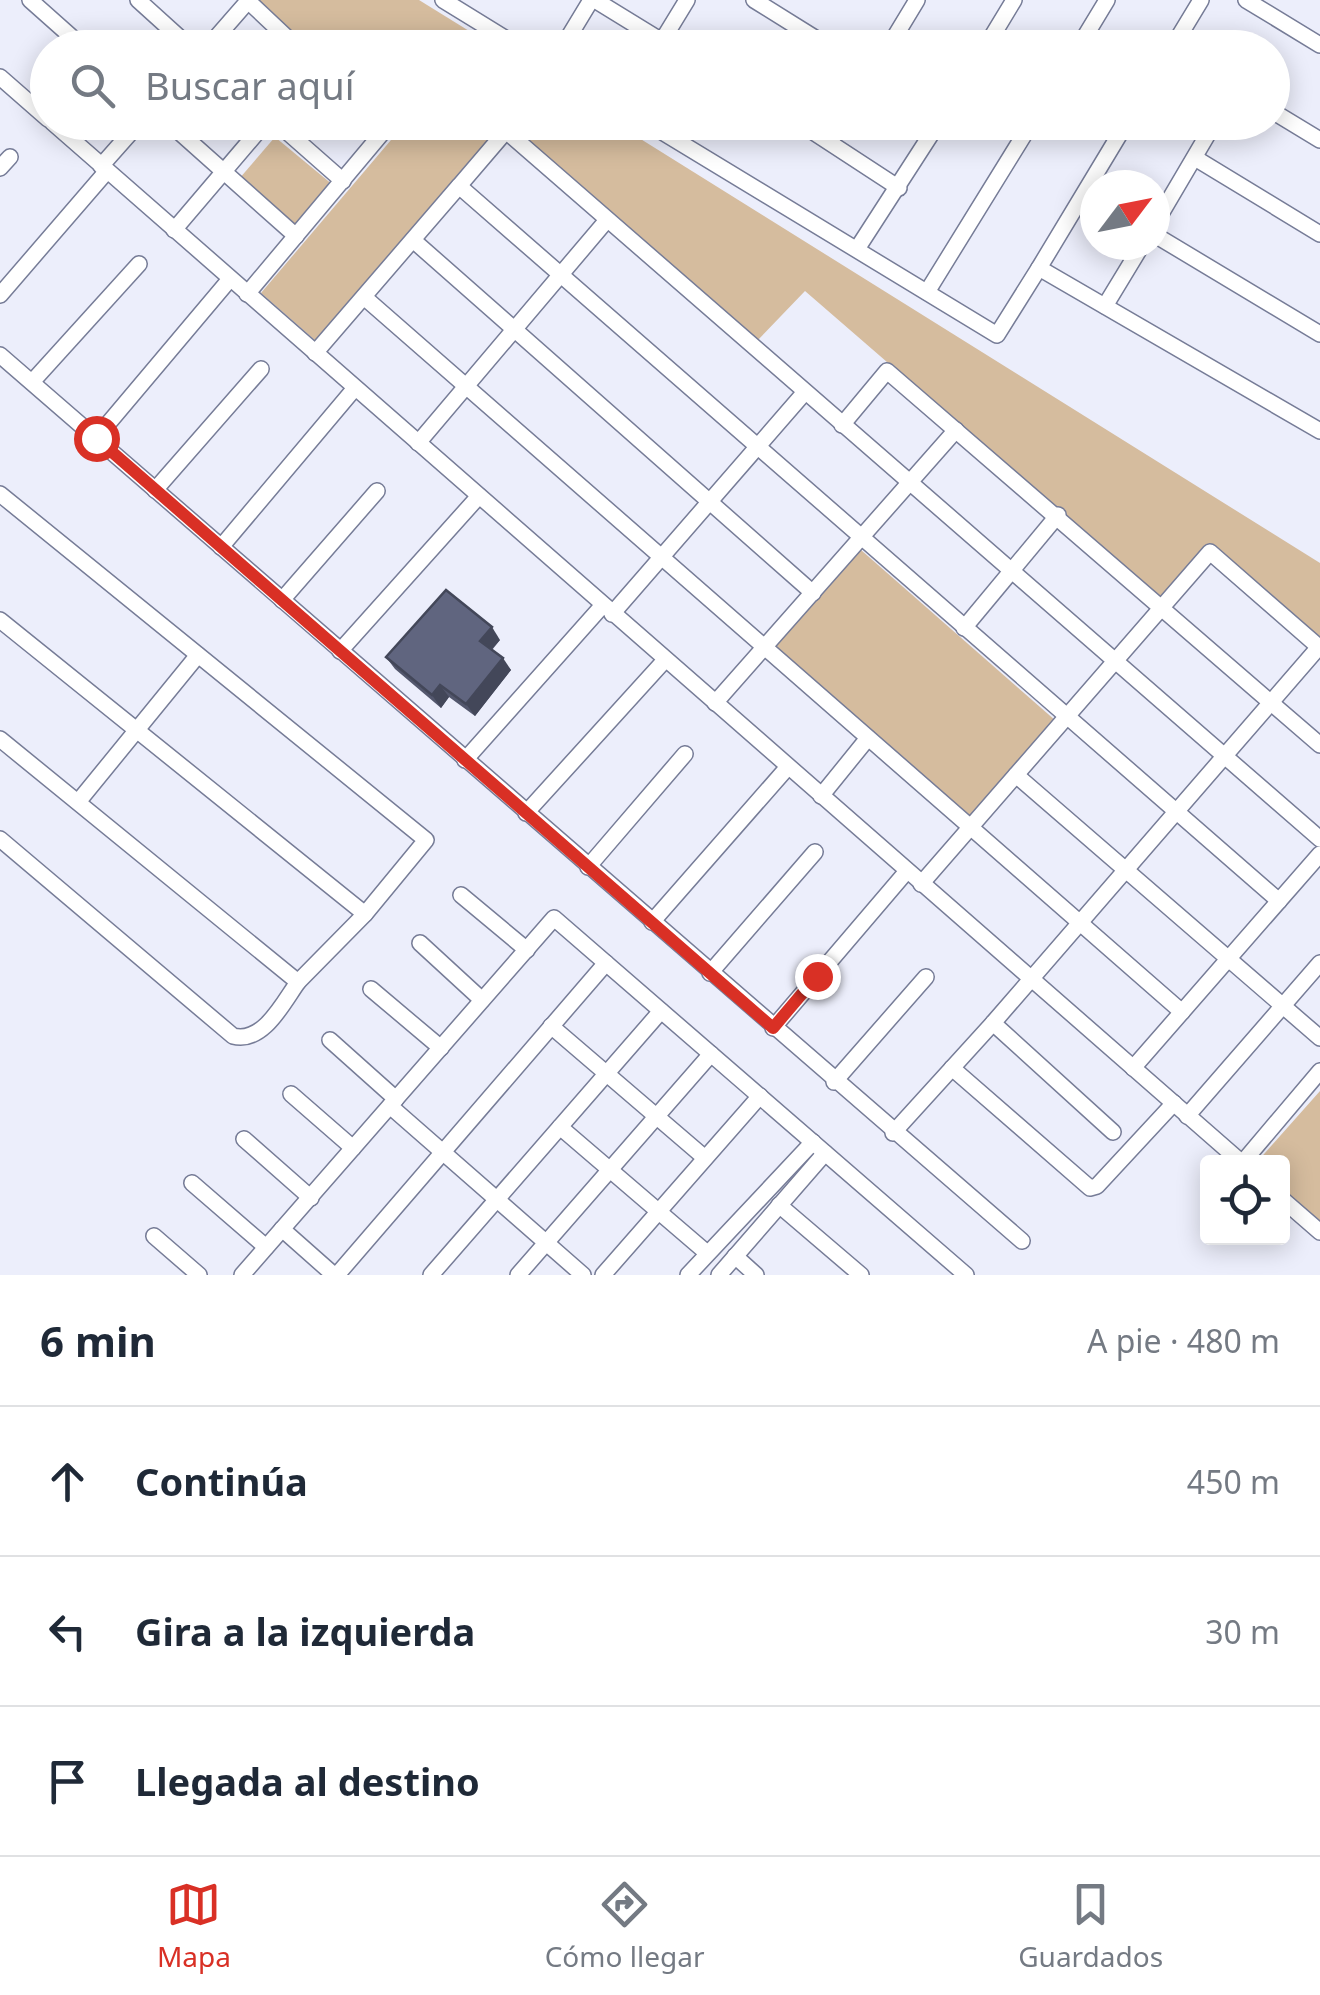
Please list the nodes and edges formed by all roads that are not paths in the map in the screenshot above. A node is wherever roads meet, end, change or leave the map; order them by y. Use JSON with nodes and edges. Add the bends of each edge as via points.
{"nodes":[{"id":1,"x":30,"y":0,"type":"edge"},
{"id":2,"x":138,"y":0,"type":"edge"},
{"id":3,"x":247,"y":0,"type":"edge"},
{"id":4,"x":444,"y":0,"type":"edge"},
{"id":5,"x":593,"y":0,"type":"edge"},
{"id":6,"x":687,"y":0,"type":"edge"},
{"id":7,"x":754,"y":0,"type":"edge"},
{"id":8,"x":1014,"y":0,"type":"edge"},
{"id":9,"x":1107,"y":0,"type":"edge"},
{"id":10,"x":1201,"y":0,"type":"edge"},
{"id":11,"x":1246,"y":0,"type":"edge"},
{"id":12,"x":911,"y":2,"type":"edge"},
{"id":13,"x":64,"y":30,"type":"edge"},
{"id":14,"x":171,"y":30,"type":"edge"},
{"id":15,"x":222,"y":30,"type":"edge"},
{"id":16,"x":279,"y":30,"type":"edge"},
{"id":17,"x":492,"y":30,"type":"edge"},
{"id":18,"x":574,"y":30,"type":"edge"},
{"id":19,"x":644,"y":30,"type":"edge"},
{"id":20,"x":674,"y":30,"type":"edge"},
{"id":21,"x":802,"y":30,"type":"edge"},
{"id":22,"x":897,"y":30,"type":"edge"},
{"id":23,"x":996,"y":30,"type":"edge"},
{"id":24,"x":1089,"y":30,"type":"edge"},
{"id":25,"x":1183,"y":30,"type":"edge"},
{"id":26,"x":1320,"y":44,"type":"edge"},
{"id":27,"x":0,"y":77,"type":"edge"},
{"id":28,"x":30,"y":103,"type":"edge"},
{"id":29,"x":1290,"y":122,"type":"edge"},
{"id":30,"x":71,"y":140,"type":"edge"},
{"id":31,"x":126,"y":140,"type":"edge"},
{"id":32,"x":188,"y":140,"type":"edge"},
{"id":33,"x":251,"y":140,"type":"edge"},
{"id":34,"x":296,"y":140,"type":"edge"},
{"id":35,"x":374,"y":140,"type":"edge"},
{"id":36,"x":498,"y":140,"type":"edge"},
{"id":37,"x":516,"y":140,"type":"edge"},
{"id":38,"x":676,"y":140,"type":"edge"},
{"id":39,"x":827,"y":140,"type":"edge"},
{"id":40,"x":928,"y":140,"type":"edge"},
{"id":41,"x":1021,"y":140,"type":"edge"},
{"id":42,"x":1115,"y":140,"type":"edge"},
{"id":43,"x":1205,"y":140,"type":"edge"},
{"id":44,"x":1320,"y":140,"type":"edge"},
{"id":45,"x":830,"y":142,"type":"joint"},
{"id":46,"x":1194,"y":158,"type":"junction"},
{"id":47,"x":104,"y":169,"type":"junction"},
{"id":48,"x":224,"y":172,"type":"junction"},
{"id":49,"x":342,"y":181,"type":"junction"},
{"id":50,"x":459,"y":186,"type":"junction"},
{"id":51,"x":898,"y":188,"type":"junction"},
{"id":52,"x":1170,"y":199,"type":"edge"},
{"id":53,"x":607,"y":220,"type":"junction"},
{"id":54,"x":174,"y":230,"type":"junction"},
{"id":55,"x":1320,"y":234,"type":"edge"},
{"id":56,"x":296,"y":236,"type":"junction"},
{"id":57,"x":412,"y":240,"type":"junction"},
{"id":58,"x":1170,"y":244,"type":"edge"},
{"id":59,"x":857,"y":249,"type":"junction"},
{"id":60,"x":1133,"y":260,"type":"edge"},
{"id":61,"x":139,"y":264,"type":"dead end"},
{"id":62,"x":1039,"y":268,"type":"junction"},
{"id":63,"x":560,"y":275,"type":"junction"},
{"id":64,"x":230,"y":279,"type":"junction"},
{"id":65,"x":927,"y":292,"type":"junction"},
{"id":66,"x":248,"y":294,"type":"junction"},
{"id":67,"x":0,"y":295,"type":"edge"},
{"id":68,"x":364,"y":297,"type":"junction"},
{"id":69,"x":1105,"y":306,"type":"junction"},
{"id":70,"x":514,"y":329,"type":"junction"},
{"id":71,"x":1320,"y":334,"type":"edge"},
{"id":72,"x":315,"y":353,"type":"junction"},
{"id":73,"x":0,"y":354,"type":"edge"},
{"id":74,"x":261,"y":369,"type":"dead end"},
{"id":75,"x":32,"y":382,"type":"junction"},
{"id":76,"x":466,"y":386,"type":"junction"},
{"id":77,"x":355,"y":388,"type":"junction"},
{"id":78,"x":805,"y":392,"type":"junction"},
{"id":79,"x":842,"y":426,"type":"junction"},
{"id":80,"x":956,"y":430,"type":"junction"},
{"id":81,"x":1320,"y":431,"type":"edge"},
{"id":82,"x":96,"y":438,"type":"junction"},
{"id":83,"x":418,"y":443,"type":"junction"},
{"id":84,"x":757,"y":447,"type":"junction"},
{"id":85,"x":910,"y":484,"type":"junction"},
{"id":86,"x":155,"y":490,"type":"junction"},
{"id":87,"x":377,"y":491,"type":"dead end"},
{"id":88,"x":0,"y":494,"type":"edge"},
{"id":89,"x":478,"y":496,"type":"junction"},
{"id":90,"x":710,"y":502,"type":"junction"},
{"id":91,"x":1058,"y":514,"type":"junction"},
{"id":92,"x":862,"y":538,"type":"junction"},
{"id":93,"x":221,"y":547,"type":"junction"},
{"id":94,"x":661,"y":557,"type":"junction"},
{"id":95,"x":1011,"y":571,"type":"junction"},
{"id":96,"x":812,"y":593,"type":"junction"},
{"id":97,"x":282,"y":600,"type":"junction"},
{"id":98,"x":1162,"y":607,"type":"junction"},
{"id":99,"x":607,"y":610,"type":"junction"},
{"id":100,"x":0,"y":620,"type":"edge"},
{"id":101,"x":964,"y":628,"type":"junction"},
{"id":102,"x":764,"y":647,"type":"junction"},
{"id":103,"x":1319,"y":648,"type":"edge"},
{"id":104,"x":340,"y":651,"type":"junction"},
{"id":105,"x":198,"y":655,"type":"junction"},
{"id":106,"x":665,"y":660,"type":"junction"},
{"id":107,"x":1115,"y":661,"type":"junction"},
{"id":108,"x":1271,"y":702,"type":"junction"},
{"id":109,"x":715,"y":703,"type":"junction"},
{"id":110,"x":1066,"y":717,"type":"junction"},
{"id":111,"x":134,"y":730,"type":"junction"},
{"id":112,"x":868,"y":738,"type":"junction"},
{"id":113,"x":0,"y":740,"type":"edge"},
{"id":114,"x":1320,"y":745,"type":"edge"},
{"id":115,"x":684,"y":754,"type":"dead end"},
{"id":116,"x":1224,"y":756,"type":"junction"},
{"id":117,"x":465,"y":760,"type":"junction"},
{"id":118,"x":787,"y":768,"type":"junction"},
{"id":119,"x":1016,"y":775,"type":"junction"},
{"id":120,"x":821,"y":796,"type":"junction"},
{"id":121,"x":78,"y":802,"type":"junction"},
{"id":122,"x":1176,"y":812,"type":"junction"},
{"id":123,"x":526,"y":813,"type":"junction"},
{"id":124,"x":970,"y":828,"type":"junction"},
{"id":125,"x":0,"y":839,"type":"edge"},
{"id":126,"x":1320,"y":839,"type":"edge"},
{"id":127,"x":815,"y":852,"type":"dead end"},
{"id":128,"x":1319,"y":858,"type":"edge"},
{"id":129,"x":588,"y":867,"type":"junction"},
{"id":130,"x":1126,"y":870,"type":"junction"},
{"id":131,"x":907,"y":871,"type":"junction"},
{"id":132,"x":922,"y":884,"type":"junction"},
{"id":133,"x":462,"y":895,"type":"dead end"},
{"id":134,"x":1279,"y":901,"type":"junction"},
{"id":135,"x":365,"y":914,"type":"junction"},
{"id":136,"x":652,"y":922,"type":"junction"},
{"id":137,"x":1080,"y":922,"type":"junction"},
{"id":138,"x":420,"y":943,"type":"dead end"},
{"id":139,"x":527,"y":950,"type":"junction"},
{"id":140,"x":1228,"y":959,"type":"junction"},
{"id":141,"x":606,"y":963,"type":"junction"},
{"id":142,"x":1320,"y":963,"type":"edge"},
{"id":143,"x":710,"y":973,"type":"junction"},
{"id":144,"x":926,"y":977,"type":"dead end"},
{"id":145,"x":1031,"y":980,"type":"junction"},
{"id":146,"x":298,"y":982,"type":"junction"},
{"id":147,"x":371,"y":989,"type":"dead end"},
{"id":148,"x":482,"y":1000,"type":"junction"},
{"id":149,"x":1283,"y":1006,"type":"junction"},
{"id":150,"x":662,"y":1011,"type":"junction"},
{"id":151,"x":1182,"y":1012,"type":"junction"},
{"id":152,"x":994,"y":1023,"type":"junction"},
{"id":153,"x":552,"y":1026,"type":"junction"},
{"id":154,"x":773,"y":1028,"type":"junction"},
{"id":155,"x":1320,"y":1038,"type":"edge"},
{"id":156,"x":330,"y":1040,"type":"dead end"},
{"id":157,"x":440,"y":1048,"type":"junction"},
{"id":158,"x":711,"y":1054,"type":"junction"},
{"id":159,"x":952,"y":1068,"type":"junction"},
{"id":160,"x":1133,"y":1068,"type":"junction"},
{"id":161,"x":1320,"y":1072,"type":"edge"},
{"id":162,"x":607,"y":1074,"type":"junction"},
{"id":163,"x":834,"y":1082,"type":"junction"},
{"id":164,"x":291,"y":1094,"type":"dead end"},
{"id":165,"x":760,"y":1096,"type":"junction"},
{"id":166,"x":393,"y":1103,"type":"junction"},
{"id":167,"x":1174,"y":1104,"type":"junction"},
{"id":168,"x":656,"y":1116,"type":"junction"},
{"id":169,"x":1187,"y":1116,"type":"junction"},
{"id":170,"x":560,"y":1127,"type":"junction"},
{"id":171,"x":1113,"y":1132,"type":"dead end"},
{"id":172,"x":893,"y":1133,"type":"junction"},
{"id":173,"x":244,"y":1139,"type":"dead end"},
{"id":174,"x":353,"y":1148,"type":"junction"},
{"id":175,"x":819,"y":1148,"type":"junction"},
{"id":176,"x":443,"y":1152,"type":"junction"},
{"id":177,"x":1234,"y":1155,"type":"edge"},
{"id":178,"x":1248,"y":1155,"type":"edge"},
{"id":179,"x":705,"y":1158,"type":"junction"},
{"id":180,"x":610,"y":1170,"type":"junction"},
{"id":181,"x":192,"y":1183,"type":"dead end"},
{"id":182,"x":311,"y":1198,"type":"junction"},
{"id":183,"x":496,"y":1200,"type":"junction"},
{"id":184,"x":779,"y":1206,"type":"junction"},
{"id":185,"x":1290,"y":1206,"type":"edge"},
{"id":186,"x":658,"y":1212,"type":"junction"},
{"id":187,"x":282,"y":1229,"type":"junction"},
{"id":188,"x":1320,"y":1232,"type":"edge"},
{"id":189,"x":154,"y":1236,"type":"dead end"},
{"id":190,"x":1022,"y":1241,"type":"dead end"},
{"id":191,"x":546,"y":1243,"type":"junction"},
{"id":192,"x":266,"y":1248,"type":"junction"},
{"id":193,"x":707,"y":1253,"type":"junction"},
{"id":194,"x":735,"y":1256,"type":"junction"},
{"id":195,"x":434,"y":1274,"type":"edge"},
{"id":196,"x":964,"y":1274,"type":"edge"},
{"id":197,"x":199,"y":1275,"type":"edge"},
{"id":198,"x":242,"y":1275,"type":"edge"},
{"id":199,"x":336,"y":1275,"type":"edge"},
{"id":200,"x":518,"y":1275,"type":"edge"},
{"id":201,"x":583,"y":1275,"type":"edge"},
{"id":202,"x":603,"y":1275,"type":"edge"},
{"id":203,"x":688,"y":1275,"type":"edge"},
{"id":204,"x":719,"y":1275,"type":"edge"},
{"id":205,"x":756,"y":1275,"type":"edge"},
{"id":206,"x":860,"y":1275,"type":"edge"}],
"edges":[{"from":1,"to":13,"type":"street"},
{"from":2,"to":14,"type":"street"},
{"from":3,"to":15,"type":"street"},
{"from":3,"to":16,"type":"street"},
{"from":4,"to":17,"type":"street"},
{"from":5,"to":18,"type":"street"},
{"from":5,"to":19,"type":"street"},
{"from":6,"to":20,"type":"street"},
{"from":7,"to":21,"type":"street"},
{"from":8,"to":23,"type":"street"},
{"from":9,"to":24,"type":"street"},
{"from":10,"to":25,"type":"street"},
{"from":11,"to":26,"type":"street"},
{"from":12,"to":22,"type":"street"},
{"from":27,"to":28,"type":"street"},
{"from":29,"to":44,"type":"street"},
{"from":30,"to":47,"type":"street"},
{"from":31,"to":47,"type":"street"},
{"from":32,"to":48,"type":"street"},
{"from":33,"to":48,"type":"street"},
{"from":34,"to":49,"type":"street"},
{"from":35,"to":49,"type":"street"},
{"from":36,"to":50,"type":"street"},
{"from":37,"to":53,"type":"street"},
{"from":38,"to":59,"type":"street"},
{"from":39,"to":45,"type":"street"},
{"from":40,"to":51,"type":"street"},
{"from":41,"to":65,"type":"street"},
{"from":42,"to":62,"type":"street"},
{"from":43,"to":46,"type":"street"},
{"from":45,"to":51,"type":"street"},
{"from":46,"to":52,"type":"street"},
{"from":46,"to":55,"type":"street"},
{"from":47,"to":54,"type":"street"},
{"from":47,"to":67,"type":"street"},
{"from":48,"to":54,"type":"street"},
{"from":48,"to":56,"type":"street"},
{"from":49,"to":56,"type":"street"},
{"from":50,"to":57,"type":"street"},
{"from":50,"to":63,"type":"street"},
{"from":51,"to":59,"type":"street"},
{"from":53,"to":63,"type":"street"},
{"from":53,"to":78,"type":"street"},
{"from":54,"to":64,"type":"street"},
{"from":56,"to":66,"type":"street"},
{"from":57,"to":68,"type":"street"},
{"from":57,"to":70,"type":"street"},
{"from":58,"to":71,"type":"street"},
{"from":59,"to":65,"type":"street"},
{"from":60,"to":69,"type":"street"},
{"from":61,"to":75,"type":"street"},
{"from":62,"to":65,"type":"street","via":[[996,335]]},
{"from":62,"to":69,"type":"street"},
{"from":63,"to":70,"type":"street"},
{"from":63,"to":84,"type":"street"},
{"from":64,"to":66,"type":"street"},
{"from":64,"to":82,"type":"street"},
{"from":66,"to":72,"type":"street"},
{"from":68,"to":72,"type":"street"},
{"from":68,"to":76,"type":"street"},
{"from":69,"to":81,"type":"street"},
{"from":70,"to":76,"type":"street"},
{"from":70,"to":90,"type":"street"},
{"from":72,"to":77,"type":"street"},
{"from":73,"to":75,"type":"street"},
{"from":74,"to":86,"type":"street"},
{"from":75,"to":82,"type":"street"},
{"from":76,"to":83,"type":"street"},
{"from":76,"to":94,"type":"street"},
{"from":77,"to":83,"type":"street"},
{"from":77,"to":93,"type":"street"},
{"from":78,"to":79,"type":"street"},
{"from":78,"to":84,"type":"street"},
{"from":79,"to":80,"type":"street","via":[[888,371]]},
{"from":79,"to":85,"type":"street"},
{"from":80,"to":85,"type":"street"},
{"from":80,"to":91,"type":"street"},
{"from":82,"to":86,"type":"street"},
{"from":83,"to":89,"type":"street"},
{"from":84,"to":90,"type":"street"},
{"from":84,"to":92,"type":"street"},
{"from":85,"to":92,"type":"street"},
{"from":85,"to":95,"type":"street"},
{"from":86,"to":93,"type":"street"},
{"from":87,"to":97,"type":"street"},
{"from":88,"to":105,"type":"street"},
{"from":89,"to":99,"type":"street"},
{"from":89,"to":104,"type":"street"},
{"from":90,"to":94,"type":"street"},
{"from":90,"to":96,"type":"street"},
{"from":91,"to":95,"type":"street"},
{"from":91,"to":98,"type":"street"},
{"from":92,"to":96,"type":"street"},
{"from":92,"to":101,"type":"street"},
{"from":93,"to":97,"type":"street"},
{"from":94,"to":99,"type":"street"},
{"from":94,"to":102,"type":"street"},
{"from":95,"to":101,"type":"street"},
{"from":95,"to":107,"type":"street"},
{"from":96,"to":102,"type":"street"},
{"from":97,"to":104,"type":"street"},
{"from":98,"to":103,"type":"street","via":[[1210,552]]},
{"from":98,"to":107,"type":"street"},
{"from":98,"to":108,"type":"street"},
{"from":99,"to":106,"type":"street"},
{"from":99,"to":117,"type":"street"},
{"from":100,"to":111,"type":"street"},
{"from":101,"to":110,"type":"street"},
{"from":102,"to":109,"type":"street"},
{"from":102,"to":112,"type":"street"},
{"from":103,"to":108,"type":"street"},
{"from":104,"to":117,"type":"street"},
{"from":105,"to":111,"type":"street"},
{"from":105,"to":135,"type":"street","via":[[426,840]]},
{"from":106,"to":109,"type":"street"},
{"from":106,"to":123,"type":"street"},
{"from":107,"to":110,"type":"street"},
{"from":107,"to":116,"type":"street"},
{"from":108,"to":114,"type":"street"},
{"from":108,"to":116,"type":"street"},
{"from":109,"to":118,"type":"street"},
{"from":110,"to":119,"type":"street"},
{"from":110,"to":122,"type":"street"},
{"from":111,"to":121,"type":"street"},
{"from":111,"to":135,"type":"street"},
{"from":112,"to":120,"type":"street"},
{"from":112,"to":124,"type":"street"},
{"from":113,"to":121,"type":"street"},
{"from":115,"to":129,"type":"street"},
{"from":116,"to":122,"type":"street"},
{"from":116,"to":126,"type":"street"},
{"from":117,"to":123,"type":"street"},
{"from":118,"to":120,"type":"street"},
{"from":118,"to":136,"type":"street"},
{"from":119,"to":124,"type":"street"},
{"from":119,"to":130,"type":"street"},
{"from":120,"to":131,"type":"street"},
{"from":121,"to":146,"type":"street"},
{"from":122,"to":130,"type":"street"},
{"from":122,"to":134,"type":"street"},
{"from":123,"to":129,"type":"street"},
{"from":124,"to":132,"type":"street"},
{"from":124,"to":137,"type":"street"},
{"from":125,"to":146,"type":"street","via":[[233,1036],[256,1034]]},
{"from":127,"to":143,"type":"street"},
{"from":128,"to":134,"type":"street"},
{"from":129,"to":136,"type":"street"},
{"from":130,"to":137,"type":"street"},
{"from":130,"to":140,"type":"street"},
{"from":131,"to":132,"type":"street"},
{"from":131,"to":154,"type":"street"},
{"from":132,"to":145,"type":"street"},
{"from":133,"to":139,"type":"street"},
{"from":134,"to":140,"type":"street"},
{"from":135,"to":146,"type":"street"},
{"from":136,"to":143,"type":"street"},
{"from":137,"to":145,"type":"street"},
{"from":137,"to":151,"type":"street"},
{"from":138,"to":148,"type":"street"},
{"from":139,"to":141,"type":"street","via":[[554,918]]},
{"from":139,"to":148,"type":"street"},
{"from":140,"to":149,"type":"street"},
{"from":140,"to":151,"type":"street"},
{"from":141,"to":150,"type":"street"},
{"from":141,"to":153,"type":"street"},
{"from":142,"to":149,"type":"street"},
{"from":143,"to":154,"type":"street"},
{"from":144,"to":163,"type":"street"},
{"from":145,"to":152,"type":"street"},
{"from":145,"to":160,"type":"street"},
{"from":147,"to":157,"type":"street"},
{"from":148,"to":157,"type":"street"},
{"from":149,"to":155,"type":"street"},
{"from":149,"to":169,"type":"street"},
{"from":150,"to":158,"type":"street"},
{"from":150,"to":162,"type":"street"},
{"from":151,"to":160,"type":"street"},
{"from":152,"to":159,"type":"street"},
{"from":152,"to":171,"type":"street"},
{"from":153,"to":162,"type":"street"},
{"from":153,"to":176,"type":"street"},
{"from":154,"to":163,"type":"street"},
{"from":156,"to":166,"type":"street"},
{"from":157,"to":166,"type":"street"},
{"from":158,"to":165,"type":"street"},
{"from":158,"to":168,"type":"street"},
{"from":159,"to":167,"type":"street","via":[[1090,1188]]},
{"from":159,"to":172,"type":"street"},
{"from":160,"to":167,"type":"street"},
{"from":161,"to":178,"type":"street"},
{"from":162,"to":168,"type":"street"},
{"from":162,"to":170,"type":"street"},
{"from":163,"to":172,"type":"street"},
{"from":164,"to":174,"type":"street"},
{"from":165,"to":175,"type":"street"},
{"from":165,"to":179,"type":"street"},
{"from":166,"to":174,"type":"street"},
{"from":166,"to":176,"type":"street"},
{"from":167,"to":169,"type":"street"},
{"from":168,"to":179,"type":"street"},
{"from":168,"to":180,"type":"street"},
{"from":169,"to":177,"type":"street"},
{"from":170,"to":180,"type":"street"},
{"from":170,"to":183,"type":"street"},
{"from":172,"to":190,"type":"street"},
{"from":173,"to":182,"type":"street"},
{"from":174,"to":182,"type":"street"},
{"from":175,"to":184,"type":"street"},
{"from":175,"to":193,"type":"street"},
{"from":175,"to":196,"type":"street"},
{"from":176,"to":183,"type":"street"},
{"from":176,"to":199,"type":"street"},
{"from":179,"to":186,"type":"street"},
{"from":180,"to":186,"type":"street"},
{"from":180,"to":191,"type":"street"},
{"from":181,"to":192,"type":"street"},
{"from":182,"to":187,"type":"street"},
{"from":183,"to":191,"type":"street"},
{"from":183,"to":195,"type":"street"},
{"from":184,"to":194,"type":"street"},
{"from":184,"to":206,"type":"street"},
{"from":185,"to":188,"type":"street"},
{"from":186,"to":193,"type":"street"},
{"from":186,"to":202,"type":"street"},
{"from":187,"to":192,"type":"street"},
{"from":187,"to":199,"type":"street"},
{"from":189,"to":197,"type":"street"},
{"from":191,"to":200,"type":"street"},
{"from":191,"to":201,"type":"street"},
{"from":192,"to":198,"type":"street"},
{"from":193,"to":203,"type":"street"},
{"from":194,"to":204,"type":"street"},
{"from":194,"to":205,"type":"street"}]}
